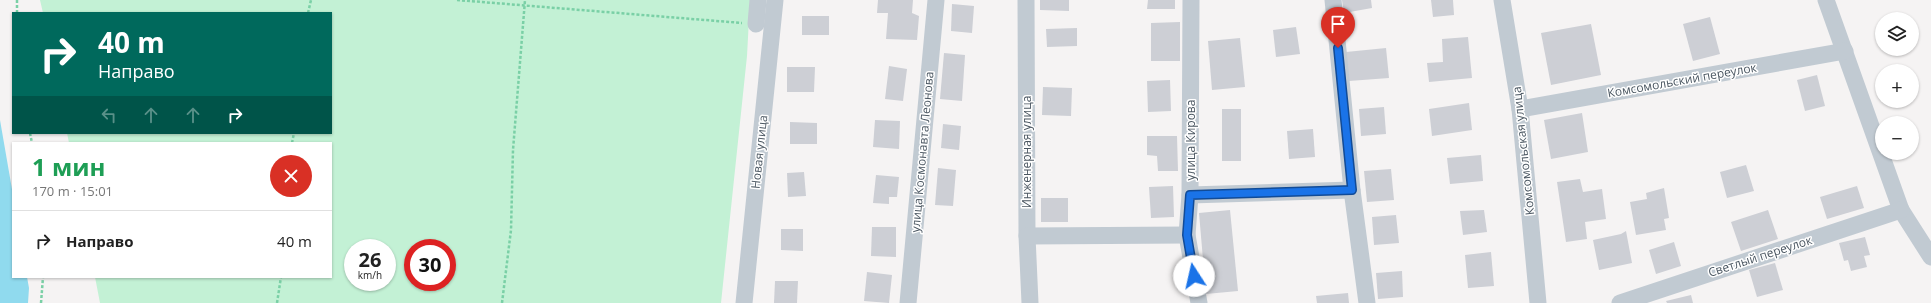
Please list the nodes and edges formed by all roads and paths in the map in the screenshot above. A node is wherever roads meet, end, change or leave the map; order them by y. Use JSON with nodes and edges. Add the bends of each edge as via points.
{"nodes":[{"id":1,"x":17,"y":0,"type":"edge"},
{"id":2,"x":311,"y":0,"type":"edge"},
{"id":3,"x":457,"y":0,"type":"edge"},
{"id":4,"x":525,"y":0,"type":"edge"},
{"id":5,"x":758,"y":0,"type":"edge"},
{"id":6,"x":775,"y":0,"type":"edge"},
{"id":7,"x":936,"y":0,"type":"edge"},
{"id":8,"x":1026,"y":0,"type":"edge"},
{"id":9,"x":1191,"y":0,"type":"edge"},
{"id":10,"x":1333,"y":0,"type":"edge"},
{"id":11,"x":1502,"y":0,"type":"edge"},
{"id":12,"x":1826,"y":0,"type":"edge"},
{"id":13,"x":525,"y":6,"type":"junction"},
{"id":14,"x":17,"y":12,"type":"edge"},
{"id":15,"x":308,"y":12,"type":"edge"},
{"id":16,"x":756,"y":24,"type":"joint"},
{"id":17,"x":1844,"y":51,"type":"junction"},
{"id":18,"x":1520,"y":109,"type":"junction"},
{"id":19,"x":1352,"y":190,"type":"junction"},
{"id":20,"x":1190,"y":195,"type":"junction"},
{"id":21,"x":1901,"y":210,"type":"junction"},
{"id":22,"x":1187,"y":235,"type":"junction"},
{"id":23,"x":1027,"y":236,"type":"junction"},
{"id":24,"x":1931,"y":257,"type":"edge"},
{"id":25,"x":43,"y":278,"type":"edge"},
{"id":26,"x":281,"y":278,"type":"edge"},
{"id":27,"x":41,"y":303,"type":"edge"},
{"id":28,"x":277,"y":303,"type":"edge"},
{"id":29,"x":502,"y":303,"type":"edge"},
{"id":30,"x":744,"y":303,"type":"edge"},
{"id":31,"x":908,"y":303,"type":"edge"},
{"id":32,"x":1030,"y":303,"type":"edge"},
{"id":33,"x":1199,"y":303,"type":"edge"},
{"id":34,"x":1368,"y":303,"type":"edge"},
{"id":35,"x":1538,"y":303,"type":"edge"},
{"id":36,"x":1620,"y":303,"type":"edge"}],
"edges":[{"from":1,"to":14,"type":"path"},
{"from":2,"to":15,"type":"path"},
{"from":3,"to":13,"type":"path"},
{"from":4,"to":13,"type":"path"},
{"from":5,"to":16,"type":"street"},
{"from":6,"to":30,"type":"street","name":"Новая улица"},
{"from":7,"to":31,"type":"street","name":"улица Космонавта Леонова"},
{"from":8,"to":23,"type":"street","name":"Инженерная улица"},
{"from":9,"to":20,"type":"street","name":"улица Кирова"},
{"from":10,"to":19,"type":"street"},
{"from":11,"to":18,"type":"street","name":"Комсомольская улица"},
{"from":12,"to":17,"type":"street"},
{"from":13,"to":16,"type":"path"},
{"from":13,"to":29,"type":"path","via":[[513,150],[511,230]]},
{"from":17,"to":18,"type":"street","name":"Комсомольский переулок"},
{"from":17,"to":21,"type":"street"},
{"from":18,"to":35,"type":"street","name":"Комсомольская улица"},
{"from":19,"to":20,"type":"street"},
{"from":19,"to":34,"type":"street"},
{"from":20,"to":22,"type":"street","name":"улица Кирова"},
{"from":21,"to":24,"type":"street"},
{"from":21,"to":36,"type":"street","name":"Светлый переулок"},
{"from":22,"to":23,"type":"street"},
{"from":22,"to":33,"type":"street","name":"улица Кирова"},
{"from":23,"to":32,"type":"street","name":"Инженерная улица"},
{"from":25,"to":27,"type":"path"},
{"from":26,"to":28,"type":"path"}]}
